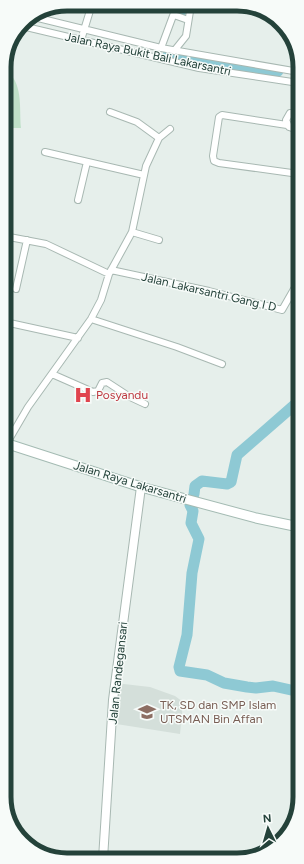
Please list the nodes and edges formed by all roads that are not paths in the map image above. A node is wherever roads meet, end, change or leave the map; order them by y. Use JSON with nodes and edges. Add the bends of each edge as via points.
{"nodes":[{"id":1,"x":90,"y":11,"type":"edge"},
{"id":2,"x":175,"y":11,"type":"edge"},
{"id":3,"x":190,"y":11,"type":"edge"},
{"id":4,"x":174,"y":15,"type":"junction"},
{"id":5,"x":40,"y":19,"type":"edge"},
{"id":6,"x":188,"y":20,"type":"junction"},
{"id":7,"x":28,"y":27,"type":"edge"},
{"id":8,"x":85,"y":30,"type":"junction"},
{"id":9,"x":81,"y":40,"type":"junction"},
{"id":10,"x":161,"y":48,"type":"junction"},
{"id":11,"x":174,"y":51,"type":"junction"},
{"id":12,"x":293,"y":71,"type":"edge"},
{"id":13,"x":293,"y":82,"type":"edge"},
{"id":14,"x":110,"y":112,"type":"dead end"},
{"id":15,"x":293,"y":113,"type":"edge"},
{"id":16,"x":287,"y":125,"type":"junction"},
{"id":17,"x":293,"y":128,"type":"edge"},
{"id":18,"x":170,"y":129,"type":"dead end"},
{"id":19,"x":158,"y":138,"type":"junction"},
{"id":20,"x":45,"y":152,"type":"dead end"},
{"id":21,"x":87,"y":162,"type":"junction"},
{"id":22,"x":293,"y":173,"type":"edge"},
{"id":23,"x":144,"y":175,"type":"junction"},
{"id":24,"x":78,"y":200,"type":"dead end"},
{"id":25,"x":132,"y":232,"type":"junction"},
{"id":26,"x":11,"y":237,"type":"edge"},
{"id":27,"x":27,"y":240,"type":"junction"},
{"id":28,"x":159,"y":240,"type":"dead end"},
{"id":29,"x":110,"y":272,"type":"junction"},
{"id":30,"x":16,"y":289,"type":"dead end"},
{"id":31,"x":293,"y":291,"type":"edge"},
{"id":32,"x":91,"y":319,"type":"junction"},
{"id":33,"x":11,"y":324,"type":"edge"},
{"id":34,"x":78,"y":338,"type":"junction"},
{"id":35,"x":222,"y":364,"type":"dead end"},
{"id":36,"x":52,"y":374,"type":"junction"},
{"id":37,"x":145,"y":404,"type":"dead end"},
{"id":38,"x":11,"y":435,"type":"edge"},
{"id":39,"x":11,"y":445,"type":"edge"},
{"id":40,"x":141,"y":488,"type":"junction"},
{"id":41,"x":293,"y":526,"type":"edge"},
{"id":42,"x":103,"y":853,"type":"edge"}],
"edges":[{"from":1,"to":8,"type":"street"},
{"from":2,"to":4,"type":"street"},
{"from":3,"to":6,"type":"street"},
{"from":4,"to":6,"type":"street"},
{"from":4,"to":10,"type":"street"},
{"from":5,"to":8,"type":"street","name":"Jalan Raya Bukit Bali Lakarsantri"},
{"from":6,"to":11,"type":"street","via":[[186,36]]},
{"from":7,"to":9,"type":"street","name":"Jalan Raya Bukit Bali Lakarsantri"},
{"from":8,"to":9,"type":"street"},
{"from":8,"to":10,"type":"street","name":"Jalan Raya Bukit Bali Lakarsantri"},
{"from":9,"to":13,"type":"street","name":"Jalan Raya Bukit Bali Lakarsantri","via":[[199,68]]},
{"from":10,"to":11,"type":"street","name":"Jalan Raya Bukit Bali Lakarsantri"},
{"from":11,"to":12,"type":"street","name":"Jalan Raya Bukit Bali Lakarsantri"},
{"from":14,"to":19,"type":"street","via":[[137,122]]},
{"from":15,"to":16,"type":"street","via":[[288,115]]},
{"from":16,"to":17,"type":"street"},
{"from":16,"to":22,"type":"street","via":[[222,115],[219,117],[213,156],[214,161],[219,163]]},
{"from":18,"to":19,"type":"street"},
{"from":19,"to":23,"type":"street"},
{"from":20,"to":21,"type":"street"},
{"from":21,"to":23,"type":"street"},
{"from":21,"to":24,"type":"street"},
{"from":23,"to":25,"type":"street"},
{"from":25,"to":28,"type":"street"},
{"from":25,"to":29,"type":"street"},
{"from":26,"to":27,"type":"street"},
{"from":27,"to":29,"type":"street"},
{"from":27,"to":30,"type":"street"},
{"from":29,"to":31,"type":"street","name":"Jalan Lakarsantri Gang I D","via":[[209,290],[282,310]]},
{"from":29,"to":32,"type":"street","via":[[101,300]]},
{"from":32,"to":34,"type":"street"},
{"from":32,"to":35,"type":"street"},
{"from":33,"to":34,"type":"street"},
{"from":34,"to":36,"type":"street"},
{"from":36,"to":37,"type":"street","via":[[93,392],[98,391],[102,383],[108,382]]},
{"from":36,"to":38,"type":"street"},
{"from":39,"to":40,"type":"main road","name":"Jalan Raya Lakarsantri"},
{"from":40,"to":41,"type":"main road","name":"Jalan Raya Lakarsantri"},
{"from":40,"to":42,"type":"street","name":"Jalan Randegansari","via":[[113,700]]}]}
